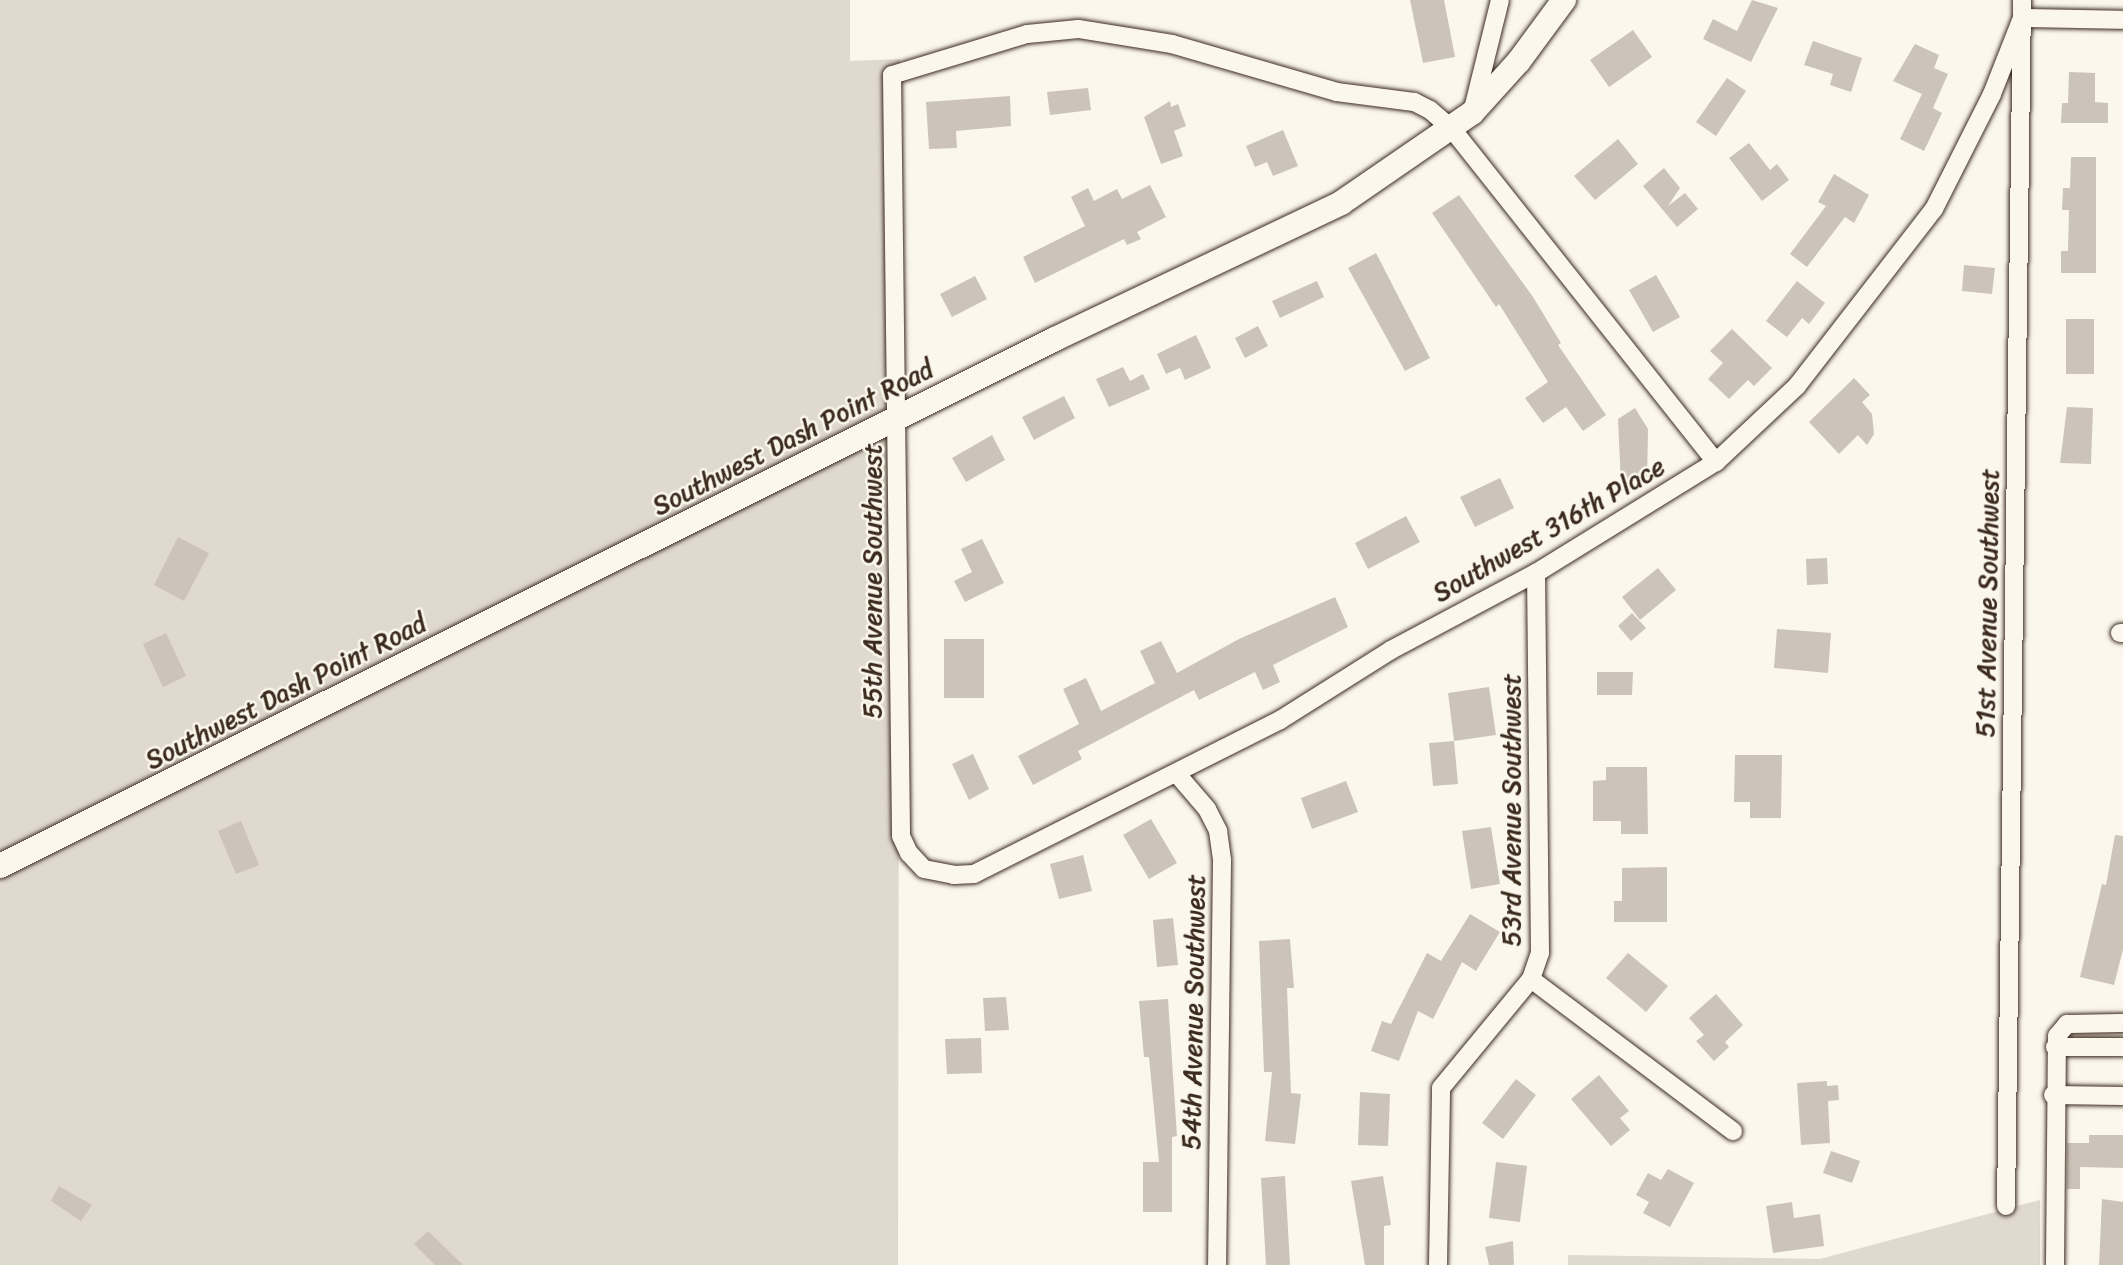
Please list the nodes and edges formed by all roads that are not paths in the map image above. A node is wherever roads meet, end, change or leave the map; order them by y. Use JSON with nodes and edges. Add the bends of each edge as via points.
{"nodes":[{"id":1,"x":1500,"y":0,"type":"edge"},
{"id":2,"x":1564,"y":0,"type":"edge"},
{"id":3,"x":2022,"y":0,"type":"edge"},
{"id":4,"x":2022,"y":19,"type":"junction"},
{"id":5,"x":2123,"y":20,"type":"edge"},
{"id":6,"x":1472,"y":113,"type":"junction"},
{"id":7,"x":1452,"y":129,"type":"junction"},
{"id":8,"x":899,"y":418,"type":"junction"},
{"id":9,"x":1716,"y":462,"type":"junction"},
{"id":10,"x":1536,"y":573,"type":"junction"},
{"id":11,"x":1177,"y":774,"type":"junction"},
{"id":12,"x":0,"y":866,"type":"edge"},
{"id":13,"x":923,"y":869,"type":"joint"},
{"id":14,"x":1531,"y":979,"type":"junction"},
{"id":15,"x":2123,"y":1023,"type":"edge"},
{"id":16,"x":2055,"y":1047,"type":"junction"},
{"id":17,"x":2123,"y":1047,"type":"edge"},
{"id":18,"x":2053,"y":1095,"type":"junction"},
{"id":19,"x":2123,"y":1096,"type":"edge"},
{"id":20,"x":1733,"y":1131,"type":"dead end"},
{"id":21,"x":2006,"y":1206,"type":"dead end"},
{"id":22,"x":1217,"y":1265,"type":"edge"},
{"id":23,"x":1438,"y":1265,"type":"edge"},
{"id":24,"x":2055,"y":1265,"type":"edge"}],
"edges":[{"from":1,"to":6,"type":"street"},
{"from":2,"to":6,"type":"main road","name":"Southwest Dash Point Road","via":[[1519,61]]},
{"from":3,"to":4,"type":"street","name":"51st Avenue Southwest"},
{"from":4,"to":5,"type":"street"},
{"from":4,"to":9,"type":"street","name":"Southwest 316th Place","via":[[1992,94],[1934,209],[1797,386]]},
{"from":4,"to":21,"type":"street","name":"51st Avenue Southwest"},
{"from":6,"to":7,"type":"main road","name":"Southwest Dash Point Road"},
{"from":7,"to":8,"type":"main road","name":"Southwest Dash Point Road","via":[[1341,203]]},
{"from":7,"to":8,"type":"street","name":"55th Avenue Southwest","via":[[1442,117],[1414,102],[1337,92],[1119,32],[1078,29],[1027,34],[892,75],[892,264]]},
{"from":7,"to":9,"type":"street"},
{"from":8,"to":12,"type":"main road","name":"Southwest Dash Point Road"},
{"from":8,"to":13,"type":"street","name":"55th Avenue Southwest","via":[[899,811],[905,845]]},
{"from":9,"to":10,"type":"street","name":"Southwest 316th Place"},
{"from":10,"to":11,"type":"street","name":"Southwest 316th Place","via":[[1391,650],[1280,720]]},
{"from":10,"to":14,"type":"street","name":"53rd Avenue Southwest","via":[[1541,914],[1539,953]]},
{"from":11,"to":13,"type":"street","name":"Southwest 316th Place","via":[[974,874],[936,875]]},
{"from":11,"to":22,"type":"street","name":"54th Avenue Southwest","via":[[1207,809],[1218,831],[1222,861]]},
{"from":14,"to":20,"type":"street"},
{"from":14,"to":23,"type":"street","name":"53rd Avenue Southwest","via":[[1441,1088]]},
{"from":15,"to":16,"type":"street","via":[[2067,1024],[2058,1031]]},
{"from":16,"to":17,"type":"street"},
{"from":16,"to":18,"type":"street"},
{"from":18,"to":19,"type":"street"},
{"from":18,"to":24,"type":"street"}]}
